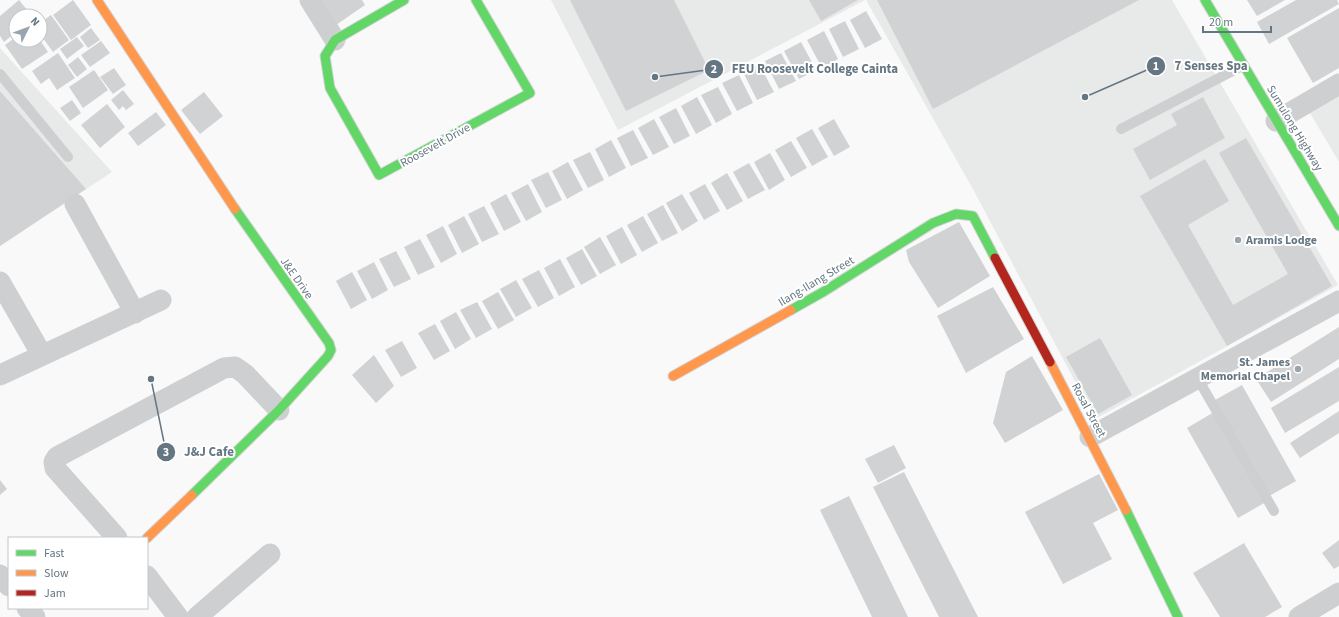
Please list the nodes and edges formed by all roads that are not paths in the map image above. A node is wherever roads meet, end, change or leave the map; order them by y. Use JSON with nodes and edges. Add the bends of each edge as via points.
{"nodes":[{"id":1,"x":97,"y":0,"type":"edge"},
{"id":2,"x":310,"y":0,"type":"edge"},
{"id":3,"x":404,"y":0,"type":"edge"},
{"id":4,"x":476,"y":0,"type":"edge"},
{"id":5,"x":1205,"y":0,"type":"edge"},
{"id":6,"x":335,"y":40,"type":"junction"},
{"id":7,"x":1244,"y":65,"type":"junction"},
{"id":8,"x":0,"y":74,"type":"edge"},
{"id":9,"x":1339,"y":84,"type":"edge"},
{"id":10,"x":1276,"y":121,"type":"junction"},
{"id":11,"x":1121,"y":129,"type":"dead end"},
{"id":12,"x":68,"y":157,"type":"dead end"},
{"id":13,"x":75,"y":204,"type":"dead end"},
{"id":14,"x":973,"y":216,"type":"joint"},
{"id":15,"x":1339,"y":226,"type":"edge"},
{"id":16,"x":0,"y":282,"type":"edge"},
{"id":17,"x":161,"y":300,"type":"dead end"},
{"id":18,"x":1339,"y":301,"type":"edge"},
{"id":19,"x":135,"y":313,"type":"junction"},
{"id":20,"x":42,"y":355,"type":"junction"},
{"id":21,"x":0,"y":375,"type":"edge"},
{"id":22,"x":673,"y":376,"type":"dead end"},
{"id":23,"x":1198,"y":379,"type":"junction"},
{"id":24,"x":280,"y":410,"type":"junction"},
{"id":25,"x":1090,"y":437,"type":"junction"},
{"id":26,"x":1274,"y":511,"type":"dead end"},
{"id":27,"x":116,"y":537,"type":"edge"},
{"id":28,"x":148,"y":537,"type":"edge"},
{"id":29,"x":270,"y":554,"type":"dead end"},
{"id":30,"x":0,"y":575,"type":"edge"},
{"id":31,"x":148,"y":577,"type":"edge"},
{"id":32,"x":8,"y":585,"type":"edge"},
{"id":33,"x":1339,"y":593,"type":"edge"},
{"id":34,"x":28,"y":609,"type":"edge"},
{"id":35,"x":35,"y":617,"type":"edge"},
{"id":36,"x":178,"y":617,"type":"edge"},
{"id":37,"x":198,"y":617,"type":"edge"},
{"id":38,"x":1178,"y":617,"type":"edge"},
{"id":39,"x":1299,"y":617,"type":"edge"}],
"edges":[{"from":1,"to":24,"type":"street","name":"J&E Drive","via":[[295,297],[329,343],[331,350],[328,356]]},
{"from":2,"to":6,"type":"street"},
{"from":3,"to":6,"type":"street"},
{"from":4,"to":6,"type":"street","name":"Roosevelt Drive","via":[[530,93],[379,175],[330,88],[325,56]]},
{"from":5,"to":7,"type":"street","name":"Sumulong Highway"},
{"from":7,"to":10,"type":"street","name":"Sumulong Highway"},
{"from":7,"to":11,"type":"lane"},
{"from":8,"to":12,"type":"lane"},
{"from":9,"to":10,"type":"street"},
{"from":10,"to":15,"type":"street","name":"Sumulong Highway"},
{"from":13,"to":19,"type":"street"},
{"from":14,"to":22,"type":"street","name":"Ilang-Ilang Street","via":[[956,214],[933,223],[823,292]]},
{"from":14,"to":25,"type":"street","name":"Rosal Street"},
{"from":16,"to":20,"type":"street"},
{"from":17,"to":19,"type":"street"},
{"from":18,"to":23,"type":"street"},
{"from":19,"to":20,"type":"street"},
{"from":20,"to":21,"type":"street"},
{"from":23,"to":25,"type":"street"},
{"from":23,"to":26,"type":"lane"},
{"from":24,"to":27,"type":"street","via":[[245,374],[235,367],[224,368],[57,457],[54,462],[55,468]]},
{"from":24,"to":28,"type":"street","name":"J&E Drive"},
{"from":25,"to":38,"type":"street","name":"Rosal Street"},
{"from":29,"to":37,"type":"street"},
{"from":30,"to":32,"type":"street"},
{"from":31,"to":36,"type":"street"},
{"from":33,"to":39,"type":"street"},
{"from":34,"to":35,"type":"street"}]}
